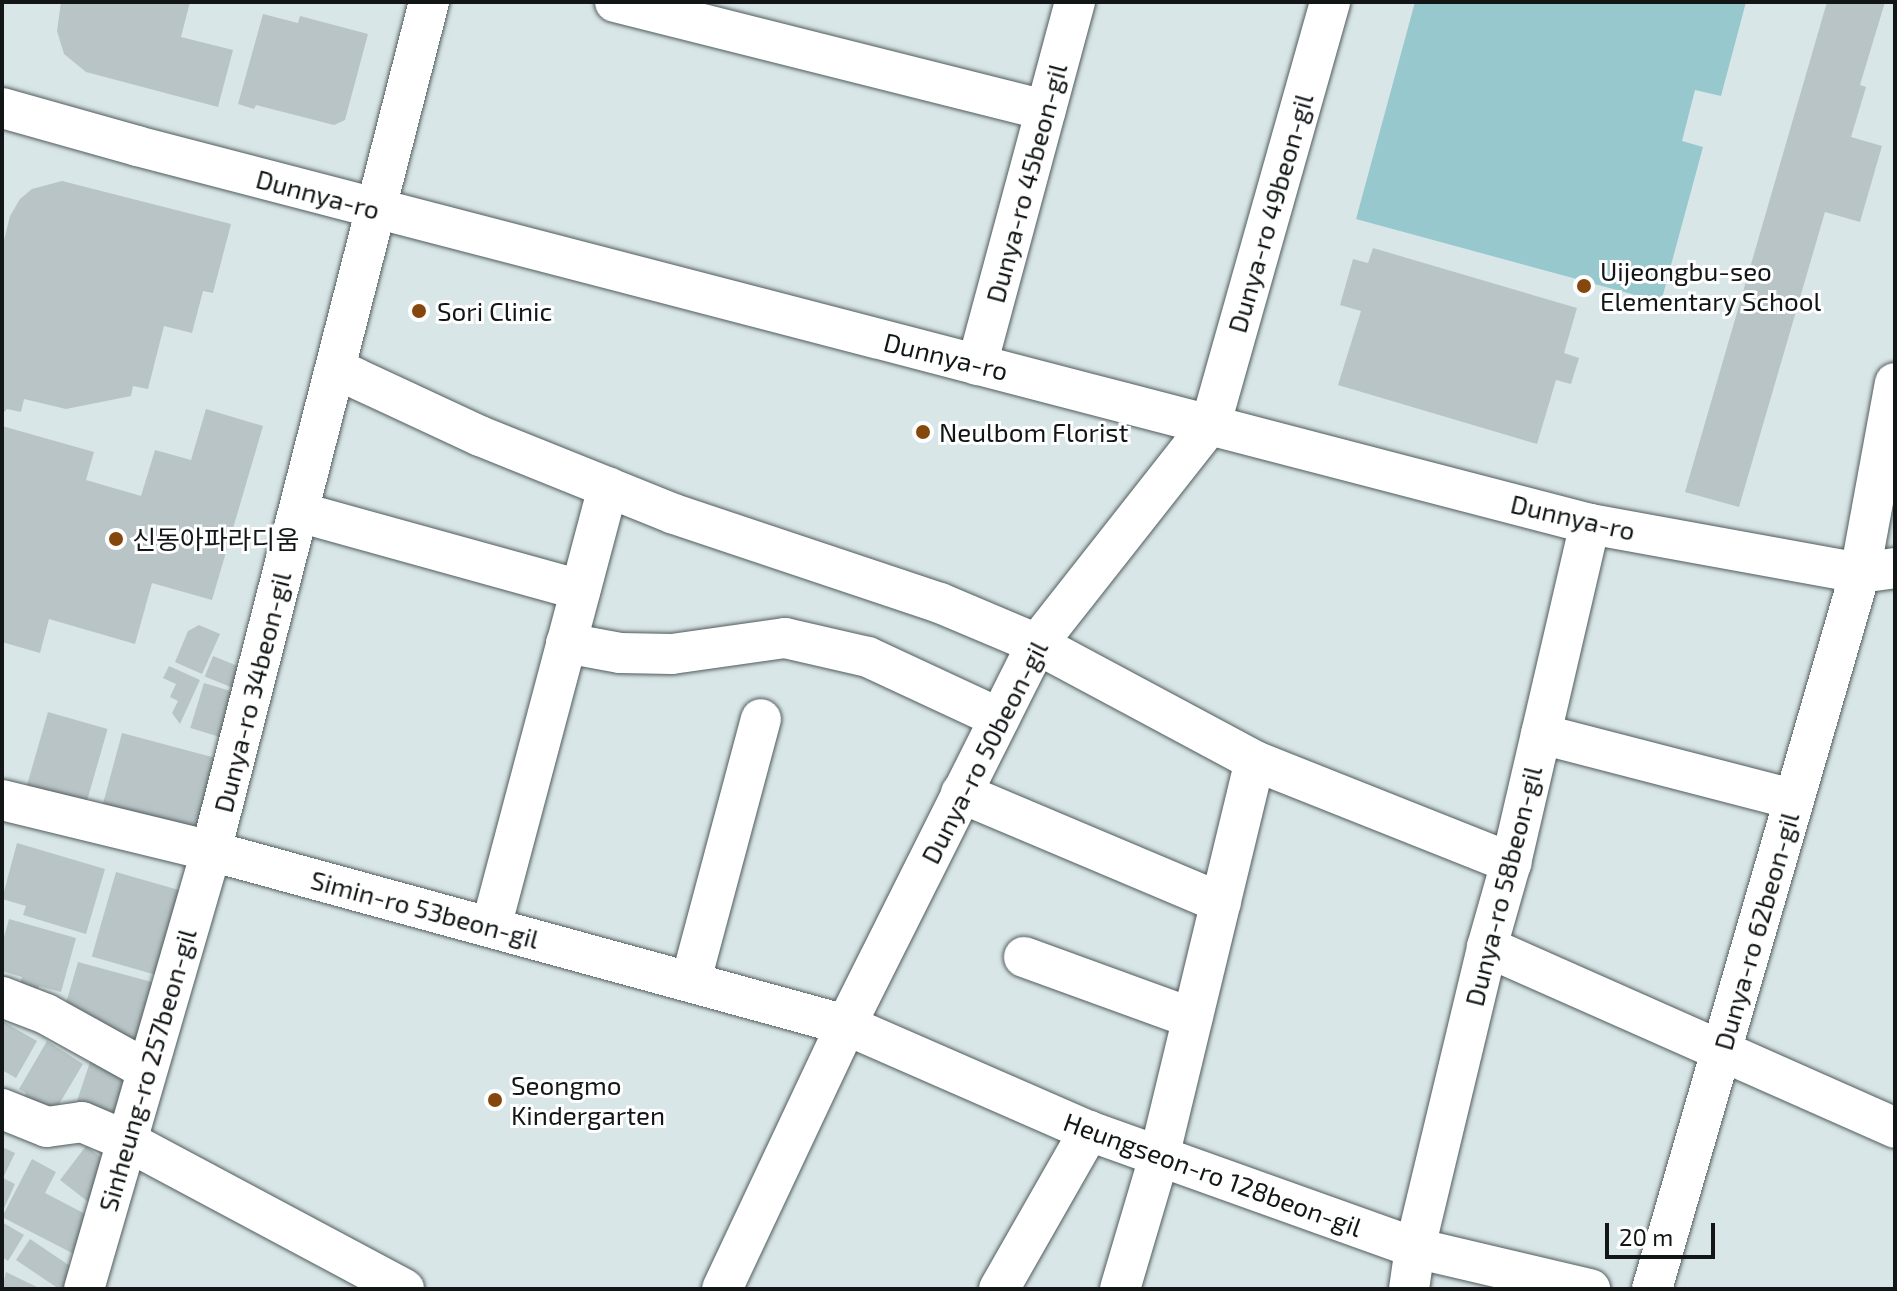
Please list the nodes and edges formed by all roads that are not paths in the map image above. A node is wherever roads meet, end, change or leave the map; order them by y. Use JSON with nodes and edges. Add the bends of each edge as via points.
{"nodes":[{"id":1,"x":429,"y":2,"type":"edge"},
{"id":2,"x":615,"y":2,"type":"edge"},
{"id":3,"x":1075,"y":2,"type":"edge"},
{"id":4,"x":1330,"y":2,"type":"edge"},
{"id":5,"x":2,"y":108,"type":"edge"},
{"id":6,"x":1046,"y":110,"type":"junction"},
{"id":7,"x":377,"y":209,"type":"junction"},
{"id":8,"x":977,"y":365,"type":"junction"},
{"id":9,"x":336,"y":369,"type":"junction"},
{"id":10,"x":1892,"y":408,"type":"edge"},
{"id":11,"x":1211,"y":423,"type":"junction"},
{"id":12,"x":608,"y":487,"type":"junction"},
{"id":13,"x":299,"y":512,"type":"junction"},
{"id":14,"x":1590,"y":524,"type":"junction"},
{"id":15,"x":1878,"y":571,"type":"edge"},
{"id":16,"x":580,"y":590,"type":"junction"},
{"id":17,"x":566,"y":643,"type":"junction"},
{"id":18,"x":1037,"y":644,"type":"junction"},
{"id":19,"x":999,"y":718,"type":"junction"},
{"id":20,"x":761,"y":719,"type":"dead end"},
{"id":21,"x":1541,"y":734,"type":"junction"},
{"id":22,"x":1255,"y":761,"type":"junction"},
{"id":23,"x":961,"y":793,"type":"junction"},
{"id":24,"x":1793,"y":799,"type":"junction"},
{"id":25,"x":2,"y":800,"type":"edge"},
{"id":26,"x":211,"y":851,"type":"junction"},
{"id":27,"x":1511,"y":863,"type":"junction"},
{"id":28,"x":1221,"y":903,"type":"junction"},
{"id":29,"x":491,"y":927,"type":"junction"},
{"id":30,"x":1487,"y":947,"type":"junction"},
{"id":31,"x":1024,"y":957,"type":"dead end"},
{"id":32,"x":691,"y":980,"type":"junction"},
{"id":33,"x":2,"y":997,"type":"edge"},
{"id":34,"x":1192,"y":1018,"type":"junction"},
{"id":35,"x":846,"y":1025,"type":"junction"},
{"id":36,"x":1721,"y":1053,"type":"junction"},
{"id":37,"x":147,"y":1070,"type":"junction"},
{"id":38,"x":2,"y":1109,"type":"edge"},
{"id":39,"x":1895,"y":1128,"type":"edge"},
{"id":40,"x":1089,"y":1131,"type":"junction"},
{"id":41,"x":127,"y":1141,"type":"junction"},
{"id":42,"x":1159,"y":1157,"type":"junction"},
{"id":43,"x":1415,"y":1248,"type":"junction"},
{"id":44,"x":84,"y":1289,"type":"edge"},
{"id":45,"x":404,"y":1289,"type":"edge"},
{"id":46,"x":722,"y":1289,"type":"edge"},
{"id":47,"x":999,"y":1289,"type":"edge"},
{"id":48,"x":1120,"y":1289,"type":"edge"},
{"id":49,"x":1409,"y":1289,"type":"edge"},
{"id":50,"x":1590,"y":1289,"type":"edge"},
{"id":51,"x":1652,"y":1289,"type":"edge"}],
"edges":[{"from":1,"to":7,"type":"street","name":"Dunya-ro 34beon-gil"},
{"from":2,"to":6,"type":"street"},
{"from":3,"to":6,"type":"street","name":"Dunya-ro 45beon-gil"},
{"from":4,"to":11,"type":"street","name":"Dunya-ro 49beon-gil"},
{"from":5,"to":7,"type":"street","name":"Dunnya-ro"},
{"from":6,"to":8,"type":"street","name":"Dunya-ro 45beon-gil"},
{"from":7,"to":8,"type":"street","name":"Dunnya-ro"},
{"from":7,"to":9,"type":"street","name":"Dunya-ro 34beon-gil"},
{"from":8,"to":11,"type":"street","name":"Dunnya-ro"},
{"from":9,"to":12,"type":"street","via":[[480,436]]},
{"from":9,"to":13,"type":"street","name":"Dunya-ro 34beon-gil"},
{"from":10,"to":15,"type":"street","name":"Dunya-ro 62beon-gil"},
{"from":11,"to":14,"type":"street","name":"Dunnya-ro"},
{"from":11,"to":18,"type":"street","name":"Dunya-ro 50beon-gil"},
{"from":12,"to":16,"type":"street"},
{"from":12,"to":18,"type":"street","via":[[940,603]]},
{"from":13,"to":16,"type":"street"},
{"from":13,"to":26,"type":"street","name":"Dunya-ro 34beon-gil"},
{"from":14,"to":15,"type":"street","name":"Dunnya-ro"},
{"from":14,"to":21,"type":"street","name":"Dunya-ro 58beon-gil"},
{"from":15,"to":24,"type":"street","name":"Dunya-ro 62beon-gil"},
{"from":16,"to":17,"type":"street"},
{"from":17,"to":19,"type":"street","via":[[620,653],[672,654],[785,638],[868,657]]},
{"from":17,"to":29,"type":"street"},
{"from":18,"to":19,"type":"street","name":"Dunya-ro 50beon-gil"},
{"from":18,"to":22,"type":"street"},
{"from":19,"to":23,"type":"street","name":"Dunya-ro 50beon-gil"},
{"from":20,"to":32,"type":"street"},
{"from":21,"to":24,"type":"street"},
{"from":21,"to":27,"type":"street","name":"Dunya-ro 58beon-gil"},
{"from":22,"to":27,"type":"street"},
{"from":22,"to":28,"type":"street"},
{"from":23,"to":28,"type":"street"},
{"from":23,"to":35,"type":"street","name":"Dunya-ro 50beon-gil"},
{"from":24,"to":36,"type":"street","name":"Dunya-ro 62beon-gil"},
{"from":25,"to":26,"type":"street","name":"Simin-ro 53beon-gil"},
{"from":26,"to":29,"type":"street","name":"Simin-ro 53beon-gil"},
{"from":26,"to":37,"type":"street","name":"Sinheung-ro 257beon-gil"},
{"from":27,"to":30,"type":"street","name":"Dunya-ro 58beon-gil"},
{"from":28,"to":34,"type":"street"},
{"from":29,"to":32,"type":"street","name":"Simin-ro 53beon-gil"},
{"from":30,"to":36,"type":"street"},
{"from":30,"to":43,"type":"street","name":"Dunya-ro 58beon-gil"},
{"from":31,"to":34,"type":"street"},
{"from":32,"to":35,"type":"street","name":"Simin-ro 53beon-gil"},
{"from":33,"to":37,"type":"street","via":[[46,1014]]},
{"from":34,"to":42,"type":"street"},
{"from":35,"to":40,"type":"street","name":"Heungseon-ro 128beon-gil"},
{"from":35,"to":46,"type":"street","name":"Dunya-ro 50beon-gil"},
{"from":36,"to":39,"type":"street"},
{"from":36,"to":51,"type":"street","name":"Dunya-ro 62beon-gil"},
{"from":37,"to":41,"type":"street","name":"Sinheung-ro 257beon-gil"},
{"from":38,"to":41,"type":"street","via":[[47,1127],[82,1122]]},
{"from":40,"to":42,"type":"street","name":"Heungseon-ro 128beon-gil"},
{"from":40,"to":47,"type":"street"},
{"from":41,"to":44,"type":"street","name":"Sinheung-ro 257beon-gil"},
{"from":41,"to":45,"type":"street"},
{"from":42,"to":43,"type":"street","name":"Heungseon-ro 128beon-gil"},
{"from":42,"to":48,"type":"street"},
{"from":43,"to":49,"type":"street","name":"Dunya-ro 58beon-gil"},
{"from":43,"to":50,"type":"street","name":"Heungseon-ro 128beon-gil"}]}
